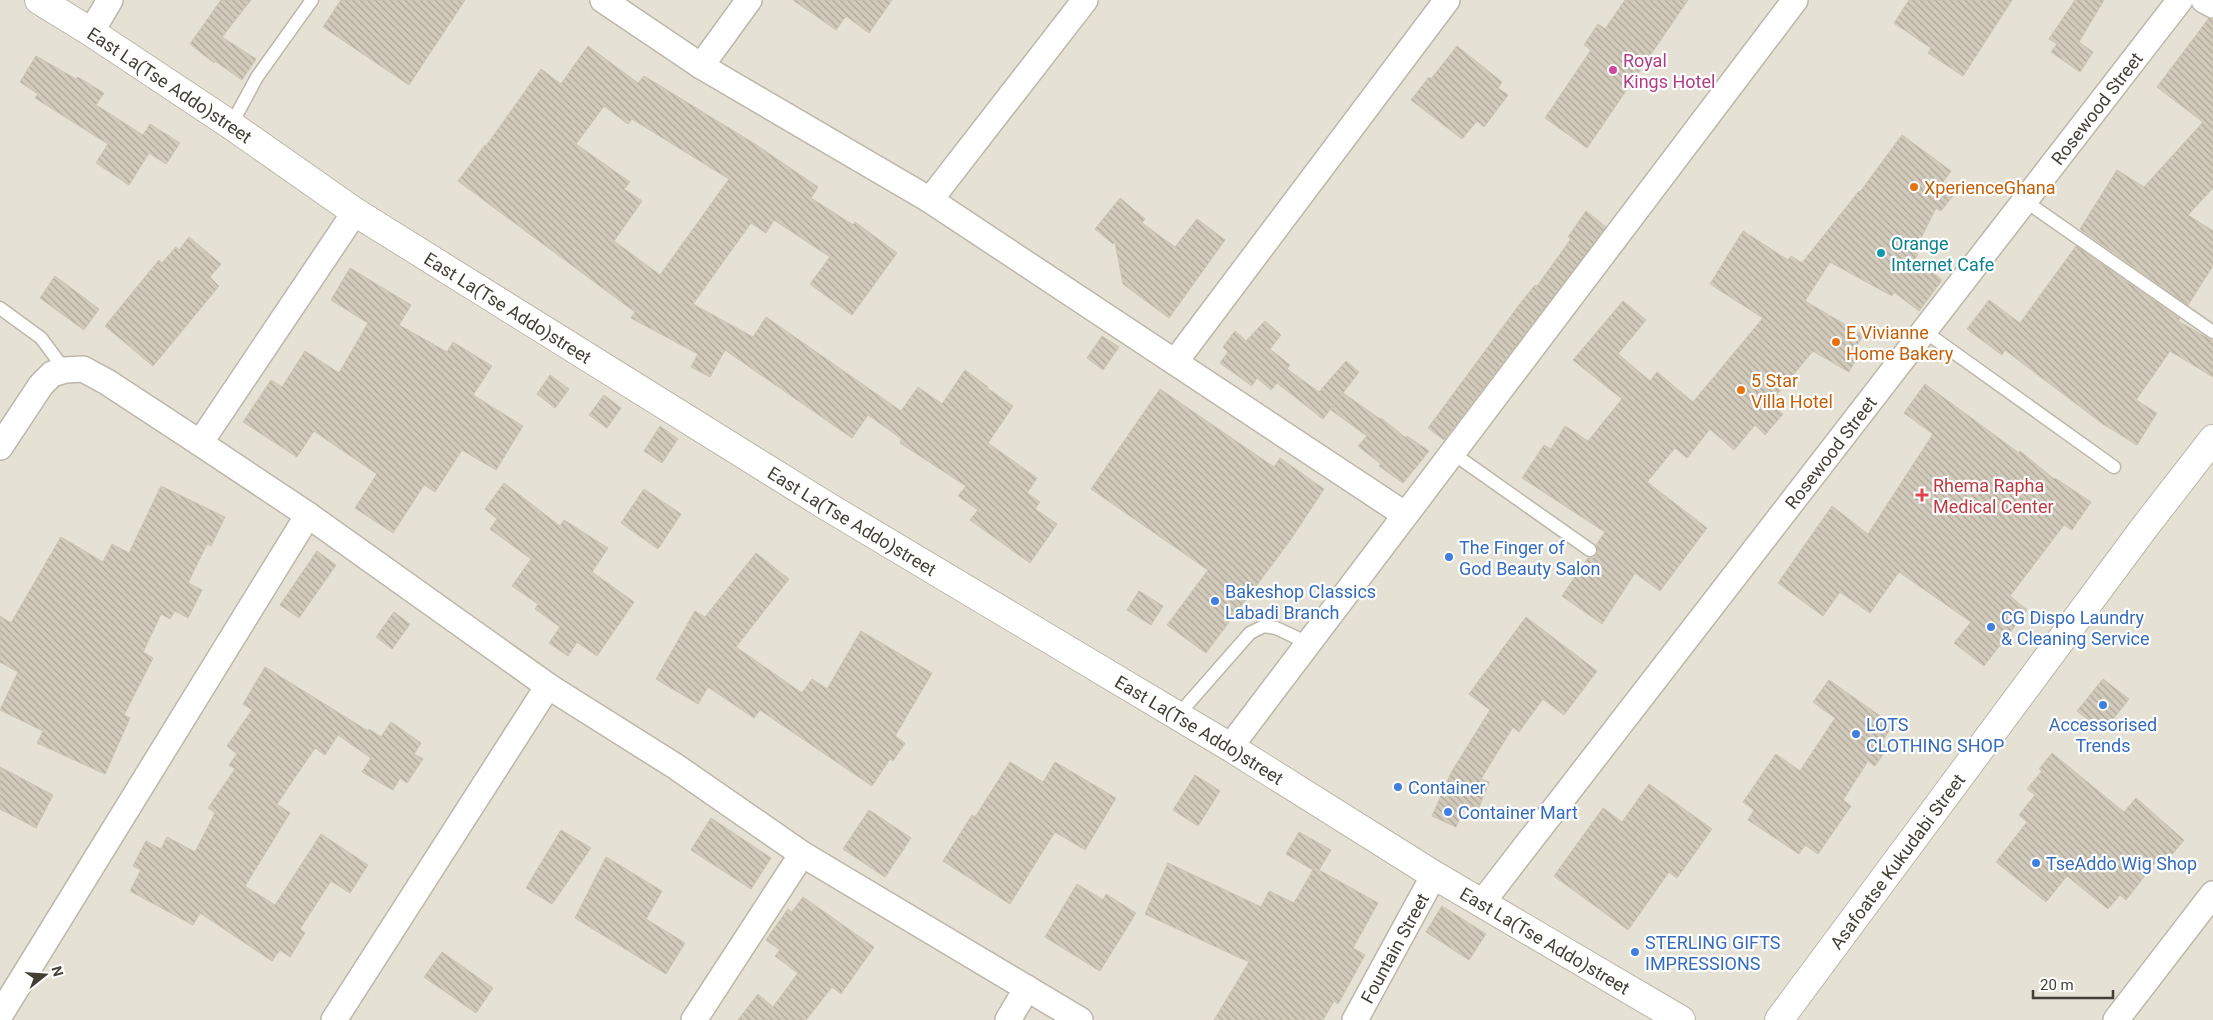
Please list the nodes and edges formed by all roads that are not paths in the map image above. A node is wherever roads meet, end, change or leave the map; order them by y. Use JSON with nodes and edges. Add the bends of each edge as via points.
{"nodes":[{"id":1,"x":39,"y":0,"type":"edge"},
{"id":2,"x":110,"y":0,"type":"edge"},
{"id":3,"x":312,"y":0,"type":"edge"},
{"id":4,"x":603,"y":0,"type":"edge"},
{"id":5,"x":749,"y":0,"type":"edge"},
{"id":6,"x":1085,"y":0,"type":"edge"},
{"id":7,"x":1447,"y":0,"type":"edge"},
{"id":8,"x":1795,"y":0,"type":"edge"},
{"id":9,"x":2180,"y":0,"type":"edge"},
{"id":10,"x":2204,"y":0,"type":"edge"},
{"id":11,"x":2213,"y":5,"type":"edge"},
{"id":12,"x":91,"y":32,"type":"junction"},
{"id":13,"x":701,"y":66,"type":"junction"},
{"id":14,"x":231,"y":125,"type":"junction"},
{"id":15,"x":930,"y":200,"type":"junction"},
{"id":16,"x":2025,"y":201,"type":"junction"},
{"id":17,"x":356,"y":212,"type":"junction"},
{"id":18,"x":0,"y":308,"type":"edge"},
{"id":19,"x":1924,"y":331,"type":"junction"},
{"id":20,"x":2213,"y":332,"type":"edge"},
{"id":21,"x":1175,"y":362,"type":"junction"},
{"id":22,"x":65,"y":370,"type":"junction"},
{"id":23,"x":2213,"y":439,"type":"edge"},
{"id":24,"x":200,"y":443,"type":"junction"},
{"id":25,"x":0,"y":447,"type":"edge"},
{"id":26,"x":1451,"y":452,"type":"junction"},
{"id":27,"x":2114,"y":467,"type":"dead end"},
{"id":28,"x":1404,"y":514,"type":"junction"},
{"id":29,"x":308,"y":515,"type":"junction"},
{"id":30,"x":1590,"y":550,"type":"dead end"},
{"id":31,"x":1308,"y":643,"type":"junction"},
{"id":32,"x":548,"y":686,"type":"junction"},
{"id":33,"x":1178,"y":716,"type":"junction"},
{"id":34,"x":1230,"y":747,"type":"junction"},
{"id":35,"x":802,"y":854,"type":"junction"},
{"id":36,"x":1434,"y":875,"type":"junction"},
{"id":37,"x":2213,"y":894,"type":"edge"},
{"id":38,"x":1481,"y":904,"type":"junction"},
{"id":39,"x":1027,"y":988,"type":"junction"},
{"id":40,"x":0,"y":1015,"type":"edge"},
{"id":41,"x":334,"y":1020,"type":"edge"},
{"id":42,"x":694,"y":1020,"type":"edge"},
{"id":43,"x":1008,"y":1020,"type":"edge"},
{"id":44,"x":1080,"y":1020,"type":"edge"},
{"id":45,"x":1355,"y":1020,"type":"edge"},
{"id":46,"x":1681,"y":1020,"type":"edge"},
{"id":47,"x":1779,"y":1020,"type":"edge"},
{"id":48,"x":2116,"y":1020,"type":"edge"}],
"edges":[{"from":1,"to":12,"type":"street","name":"East La(Tse Addo)street"},
{"from":2,"to":12,"type":"street"},
{"from":3,"to":14,"type":"lane","via":[[257,77]]},
{"from":4,"to":13,"type":"street"},
{"from":5,"to":13,"type":"street"},
{"from":6,"to":15,"type":"street"},
{"from":7,"to":21,"type":"street"},
{"from":8,"to":26,"type":"street"},
{"from":9,"to":16,"type":"street","name":"Rosewood Street"},
{"from":10,"to":11,"type":"street"},
{"from":12,"to":14,"type":"street","name":"East La(Tse Addo)street"},
{"from":13,"to":15,"type":"street"},
{"from":14,"to":17,"type":"street","name":"East La(Tse Addo)street"},
{"from":15,"to":21,"type":"street"},
{"from":16,"to":19,"type":"street","name":"Rosewood Street"},
{"from":16,"to":20,"type":"lane"},
{"from":17,"to":24,"type":"street"},
{"from":17,"to":33,"type":"street","name":"East La(Tse Addo)street","via":[[824,506]]},
{"from":18,"to":22,"type":"lane","via":[[41,338]]},
{"from":19,"to":27,"type":"lane"},
{"from":19,"to":38,"type":"street","name":"Rosewood Street"},
{"from":21,"to":28,"type":"street"},
{"from":22,"to":24,"type":"street","via":[[83,369]]},
{"from":22,"to":25,"type":"street","via":[[52,374],[41,385]]},
{"from":23,"to":47,"type":"street","name":"Asafoatse Kukudabi Street","via":[[2097,590]]},
{"from":24,"to":29,"type":"street"},
{"from":26,"to":28,"type":"street"},
{"from":26,"to":30,"type":"lane"},
{"from":28,"to":31,"type":"street"},
{"from":29,"to":32,"type":"street"},
{"from":29,"to":40,"type":"street"},
{"from":31,"to":33,"type":"lane","via":[[1276,628],[1264,626],[1250,633]]},
{"from":31,"to":34,"type":"street"},
{"from":32,"to":35,"type":"street","via":[[675,766]]},
{"from":32,"to":41,"type":"street"},
{"from":33,"to":34,"type":"street","name":"East La(Tse Addo)street"},
{"from":34,"to":36,"type":"street","name":"East La(Tse Addo)street"},
{"from":35,"to":39,"type":"street"},
{"from":35,"to":42,"type":"street"},
{"from":36,"to":38,"type":"street","name":"East La(Tse Addo)street"},
{"from":36,"to":45,"type":"street","name":"Fountain Street"},
{"from":37,"to":48,"type":"street"},
{"from":38,"to":46,"type":"street","name":"East La(Tse Addo)street"},
{"from":39,"to":43,"type":"street"},
{"from":39,"to":44,"type":"street"}]}
